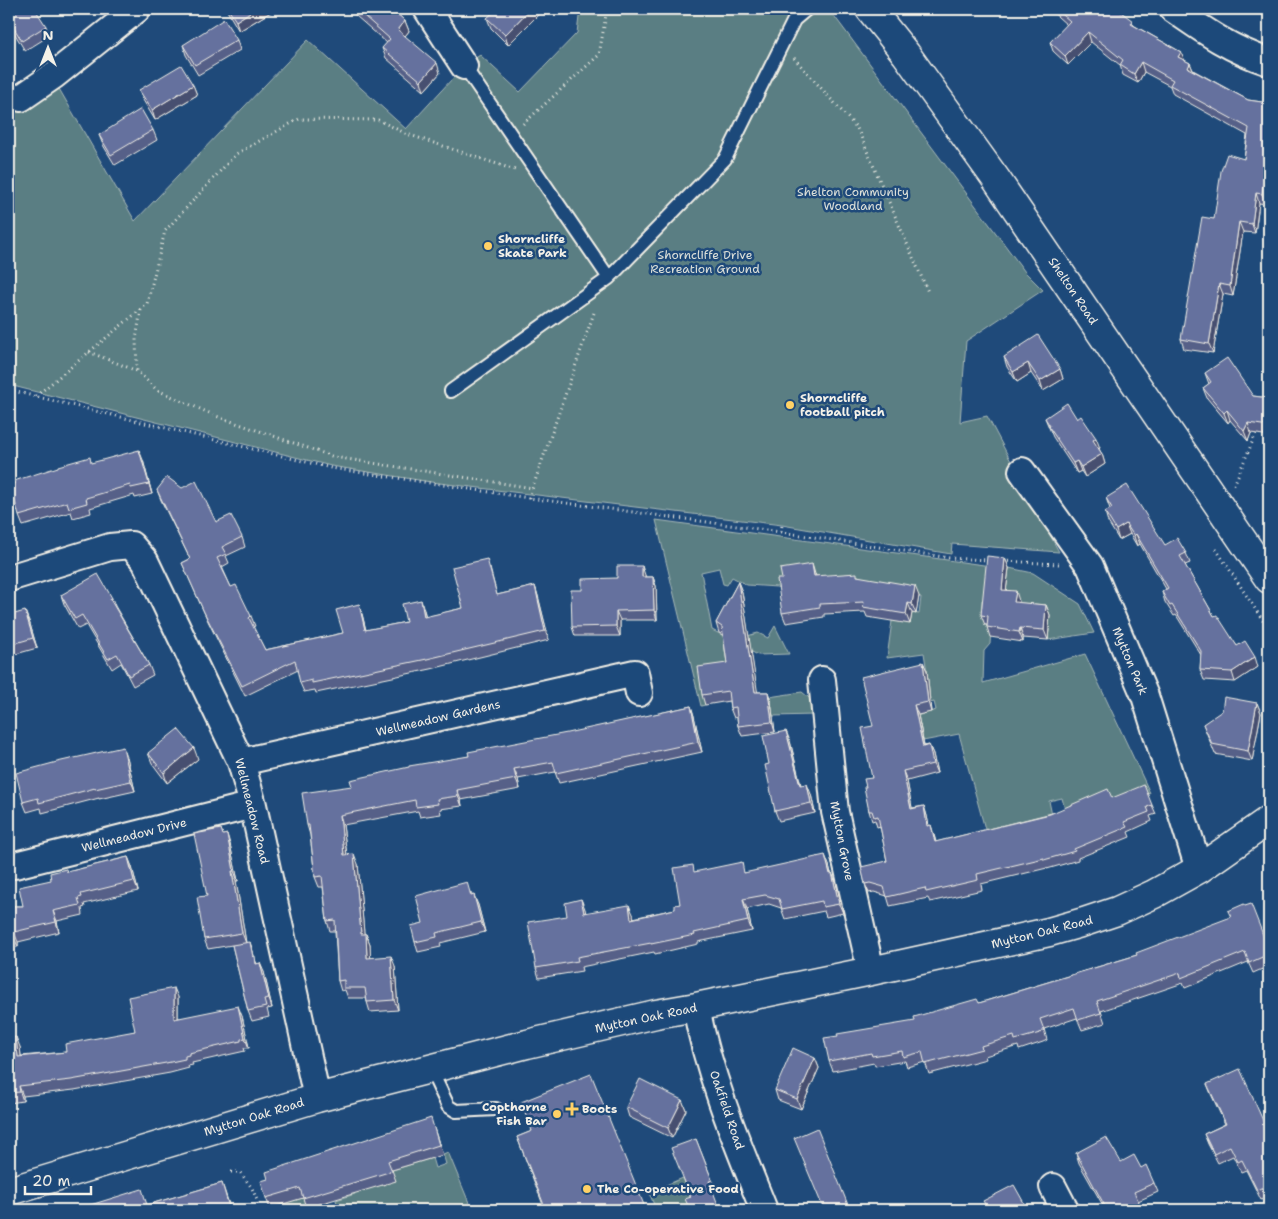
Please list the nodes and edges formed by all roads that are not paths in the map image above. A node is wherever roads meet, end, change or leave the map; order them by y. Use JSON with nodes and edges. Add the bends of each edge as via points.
{"nodes":[{"id":1,"x":137,"y":9,"type":"edge"},
{"id":2,"x":426,"y":9,"type":"edge"},
{"id":3,"x":807,"y":9,"type":"edge"},
{"id":4,"x":870,"y":9,"type":"edge"},
{"id":5,"x":1173,"y":9,"type":"edge"},
{"id":6,"x":1269,"y":62,"type":"edge"},
{"id":7,"x":464,"y":66,"type":"joint"},
{"id":8,"x":22,"y":98,"type":"dead end"},
{"id":9,"x":607,"y":280,"type":"junction"},
{"id":10,"x":451,"y":391,"type":"dead end"},
{"id":11,"x":1022,"y":471,"type":"dead end"},
{"id":12,"x":9,"y":578,"type":"edge"},
{"id":13,"x":1269,"y":579,"type":"edge"},
{"id":14,"x":635,"y":674,"type":"dead end"},
{"id":15,"x":822,"y":680,"type":"dead end"},
{"id":16,"x":241,"y":762,"type":"junction"},
{"id":17,"x":253,"y":805,"type":"junction"},
{"id":18,"x":1269,"y":820,"type":"edge"},
{"id":19,"x":11,"y":866,"type":"edge"},
{"id":20,"x":1199,"y":869,"type":"junction"},
{"id":21,"x":872,"y":971,"type":"junction"},
{"id":22,"x":696,"y":1007,"type":"junction"},
{"id":23,"x":430,"y":1068,"type":"junction"},
{"id":24,"x":317,"y":1098,"type":"junction"},
{"id":25,"x":496,"y":1110,"type":"dead end"},
{"id":26,"x":1053,"y":1187,"type":"dead end"},
{"id":27,"x":9,"y":1191,"type":"edge"},
{"id":28,"x":764,"y":1210,"type":"edge"},
{"id":29,"x":1065,"y":1210,"type":"edge"}],
"edges":[{"from":1,"to":8,"type":"street"},
{"from":2,"to":7,"type":"street"},
{"from":3,"to":9,"type":"lane","via":[[794,20],[725,159]]},
{"from":4,"to":13,"type":"main road","name":"Shelton Road","via":[[996,179]]},
{"from":5,"to":6,"type":"street","via":[[1217,39]]},
{"from":7,"to":9,"type":"lane"},
{"from":9,"to":10,"type":"lane"},
{"from":11,"to":20,"type":"street","name":"Mytton Park","via":[[1090,566],[1145,696]]},
{"from":12,"to":16,"type":"street","name":"Wellmeadow Road","via":[[110,547],[132,545],[146,561]]},
{"from":14,"to":16,"type":"street","name":"Wellmeadow Gardens"},
{"from":15,"to":21,"type":"street","name":"Mytton Grove","via":[[834,812]]},
{"from":16,"to":17,"type":"street","name":"Wellmeadow Road"},
{"from":17,"to":19,"type":"street","name":"Wellmeadow Drive"},
{"from":17,"to":24,"type":"street","name":"Wellmeadow Road"},
{"from":18,"to":20,"type":"main road","name":"Mytton Oak Road"},
{"from":20,"to":21,"type":"main road","name":"Mytton Oak Road","via":[[1154,894],[1084,922]]},
{"from":21,"to":22,"type":"main road","name":"Mytton Oak Road"},
{"from":22,"to":23,"type":"main road","name":"Mytton Oak Road"},
{"from":22,"to":28,"type":"street","name":"Oakfield Road","via":[[700,1030],[733,1131]]},
{"from":23,"to":24,"type":"main road","name":"Mytton Oak Road"},
{"from":23,"to":25,"type":"lane","via":[[448,1106],[456,1111]]},
{"from":24,"to":27,"type":"main road","name":"Mytton Oak Road"},
{"from":26,"to":29,"type":"street"}]}
